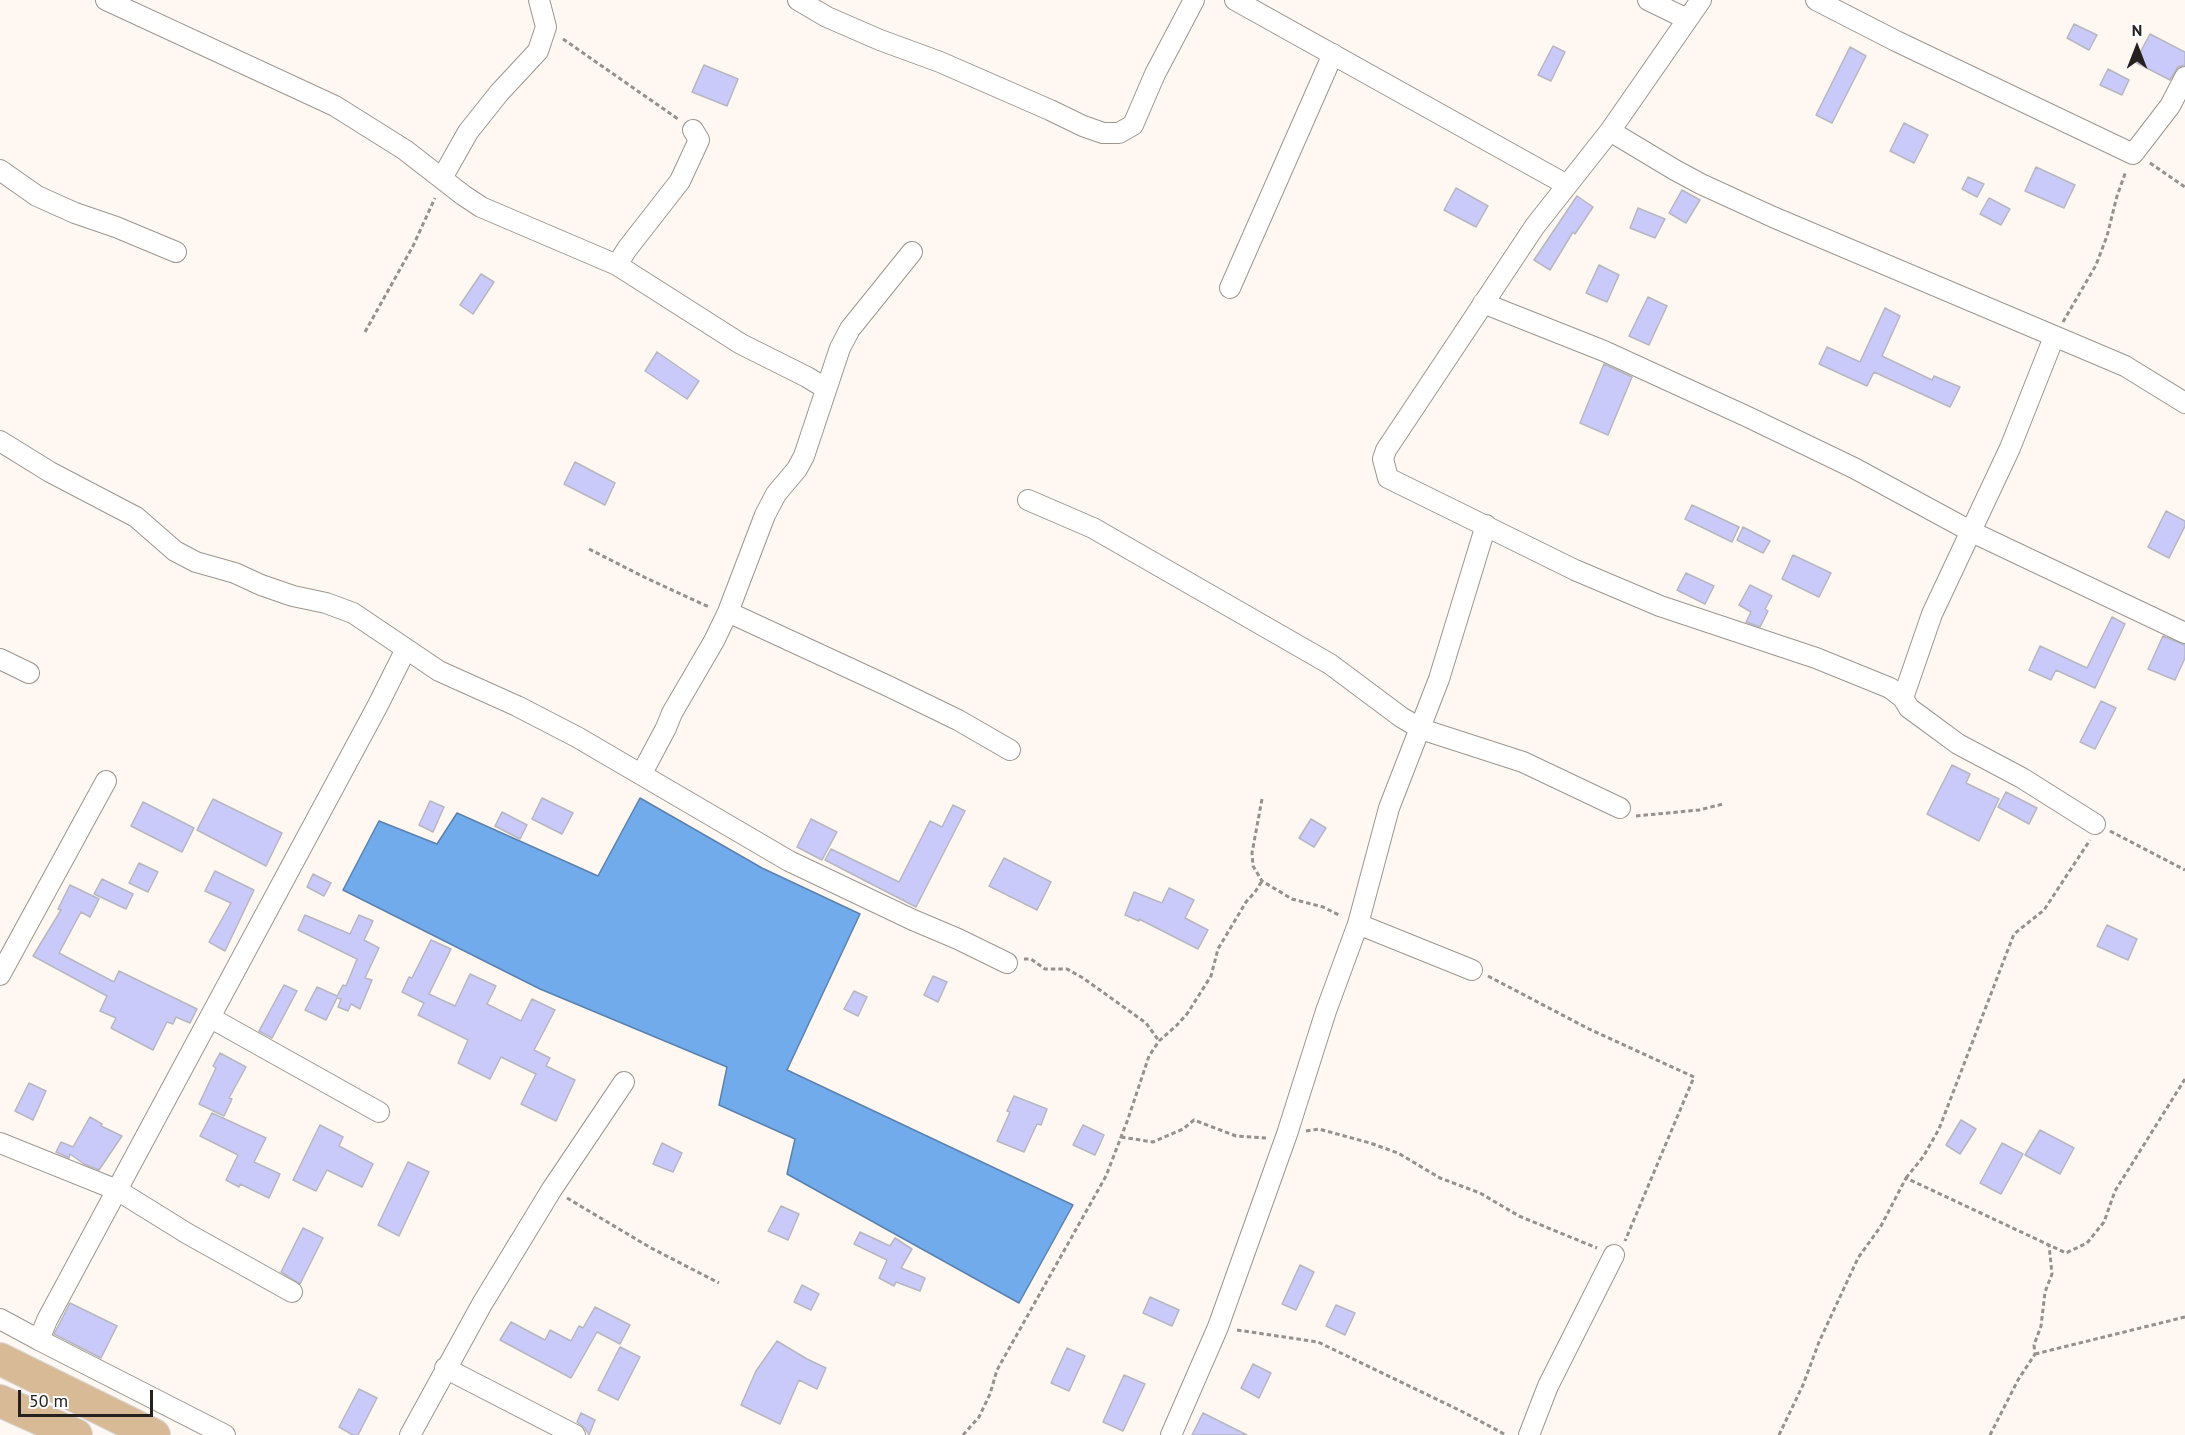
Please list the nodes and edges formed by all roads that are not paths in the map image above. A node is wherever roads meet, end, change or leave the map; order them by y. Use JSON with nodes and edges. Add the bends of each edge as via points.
{"nodes":[{"id":1,"x":106,"y":0,"type":"edge"},
{"id":2,"x":539,"y":0,"type":"edge"},
{"id":3,"x":798,"y":0,"type":"edge"},
{"id":4,"x":1194,"y":0,"type":"edge"},
{"id":5,"x":1235,"y":0,"type":"edge"},
{"id":6,"x":1648,"y":0,"type":"edge"},
{"id":7,"x":1701,"y":0,"type":"edge"},
{"id":8,"x":1816,"y":0,"type":"edge"},
{"id":9,"x":1687,"y":19,"type":"junction"},
{"id":10,"x":1333,"y":54,"type":"junction"},
{"id":11,"x":2185,"y":77,"type":"edge"},
{"id":12,"x":693,"y":130,"type":"road end"},
{"id":13,"x":1610,"y":131,"type":"junction"},
{"id":14,"x":0,"y":170,"type":"edge"},
{"id":15,"x":442,"y":178,"type":"junction"},
{"id":16,"x":1567,"y":185,"type":"junction"},
{"id":17,"x":176,"y":252,"type":"dead end"},
{"id":18,"x":912,"y":252,"type":"dead end"},
{"id":19,"x":617,"y":265,"type":"junction"},
{"id":20,"x":1230,"y":288,"type":"dead end"},
{"id":21,"x":1483,"y":303,"type":"junction"},
{"id":22,"x":2054,"y":337,"type":"junction"},
{"id":23,"x":825,"y":388,"type":"junction"},
{"id":24,"x":2185,"y":403,"type":"edge"},
{"id":25,"x":0,"y":441,"type":"edge"},
{"id":26,"x":1028,"y":501,"type":"dead end"},
{"id":27,"x":1486,"y":525,"type":"junction"},
{"id":28,"x":1972,"y":532,"type":"junction"},
{"id":29,"x":728,"y":612,"type":"junction"},
{"id":30,"x":2185,"y":633,"type":"edge"},
{"id":31,"x":405,"y":650,"type":"junction"},
{"id":32,"x":0,"y":659,"type":"edge"},
{"id":33,"x":28,"y":673,"type":"dead end"},
{"id":34,"x":1903,"y":698,"type":"junction"},
{"id":35,"x":1421,"y":729,"type":"junction"},
{"id":36,"x":1010,"y":750,"type":"dead end"},
{"id":37,"x":642,"y":773,"type":"junction"},
{"id":38,"x":106,"y":782,"type":"dead end"},
{"id":39,"x":1620,"y":808,"type":"road end"},
{"id":40,"x":2095,"y":824,"type":"road end"},
{"id":41,"x":1358,"y":924,"type":"junction"},
{"id":42,"x":1007,"y":963,"type":"road end"},
{"id":43,"x":1472,"y":970,"type":"road end"},
{"id":44,"x":0,"y":975,"type":"edge"},
{"id":45,"x":211,"y":1017,"type":"junction"},
{"id":46,"x":624,"y":1082,"type":"dead end"},
{"id":47,"x":380,"y":1112,"type":"dead end"},
{"id":48,"x":0,"y":1143,"type":"edge"},
{"id":49,"x":117,"y":1190,"type":"junction"},
{"id":50,"x":1614,"y":1255,"type":"road end"},
{"id":51,"x":292,"y":1292,"type":"dead end"},
{"id":52,"x":0,"y":1319,"type":"edge"},
{"id":53,"x":39,"y":1340,"type":"junction"},
{"id":54,"x":0,"y":1359,"type":"edge"},
{"id":55,"x":445,"y":1368,"type":"junction"},
{"id":56,"x":0,"y":1401,"type":"edge"},
{"id":57,"x":76,"y":1435,"type":"edge"},
{"id":58,"x":154,"y":1435,"type":"edge"},
{"id":59,"x":225,"y":1435,"type":"edge"},
{"id":60,"x":410,"y":1435,"type":"edge"},
{"id":61,"x":574,"y":1435,"type":"edge"},
{"id":62,"x":1171,"y":1435,"type":"edge"},
{"id":63,"x":1528,"y":1435,"type":"edge"}],
"edges":[{"from":1,"to":15,"type":"street","via":[[335,106]]},
{"from":2,"to":15,"type":"street","via":[[546,27],[538,51],[468,132]]},
{"from":3,"to":4,"type":"street","via":[[827,17],[1083,126],[1102,133],[1119,133],[1133,125]]},
{"from":5,"to":10,"type":"street"},
{"from":6,"to":9,"type":"street"},
{"from":7,"to":9,"type":"street"},
{"from":8,"to":11,"type":"street","via":[[2133,154],[2170,106]]},
{"from":9,"to":13,"type":"street"},
{"from":10,"to":16,"type":"street"},
{"from":10,"to":20,"type":"street"},
{"from":12,"to":19,"type":"street","via":[[699,140],[680,181]]},
{"from":13,"to":16,"type":"street"},
{"from":13,"to":22,"type":"street","via":[[1701,184]]},
{"from":14,"to":17,"type":"street","via":[[37,196]]},
{"from":15,"to":19,"type":"street","via":[[481,207]]},
{"from":16,"to":21,"type":"street"},
{"from":18,"to":23,"type":"street","via":[[850,329]]},
{"from":19,"to":23,"type":"street","via":[[741,344]]},
{"from":21,"to":27,"type":"street","via":[[1383,459],[1388,478]]},
{"from":21,"to":28,"type":"street","via":[[1604,351],[1748,417],[1854,468]]},
{"from":22,"to":24,"type":"street","via":[[2125,366]]},
{"from":22,"to":28,"type":"street"},
{"from":23,"to":29,"type":"street","via":[[804,456],[765,515]]},
{"from":25,"to":31,"type":"street","via":[[136,517],[175,551],[196,562],[353,613]]},
{"from":26,"to":35,"type":"street","via":[[1093,528],[1330,664]]},
{"from":27,"to":34,"type":"street","via":[[1575,570],[1659,606],[1846,668]]},
{"from":27,"to":35,"type":"street"},
{"from":28,"to":30,"type":"street"},
{"from":28,"to":34,"type":"street","via":[[1932,615]]},
{"from":29,"to":36,"type":"street","via":[[958,720]]},
{"from":29,"to":37,"type":"street"},
{"from":31,"to":37,"type":"street"},
{"from":31,"to":45,"type":"street"},
{"from":32,"to":33,"type":"street"},
{"from":34,"to":40,"type":"street","via":[[1909,708],[1958,744]]},
{"from":35,"to":39,"type":"street","via":[[1523,762]]},
{"from":35,"to":41,"type":"street","via":[[1389,808]]},
{"from":37,"to":42,"type":"street","via":[[789,861]]},
{"from":38,"to":44,"type":"street"},
{"from":41,"to":43,"type":"street"},
{"from":41,"to":62,"type":"street","via":[[1218,1328]]},
{"from":45,"to":47,"type":"street"},
{"from":45,"to":49,"type":"street"},
{"from":46,"to":55,"type":"street","via":[[552,1189]]},
{"from":48,"to":49,"type":"street"},
{"from":49,"to":51,"type":"street"},
{"from":49,"to":53,"type":"street"},
{"from":50,"to":63,"type":"street","via":[[1548,1386]]},
{"from":52,"to":53,"type":"street"},
{"from":53,"to":59,"type":"street"},
{"from":54,"to":58,"type":"main road"},
{"from":55,"to":60,"type":"street"},
{"from":55,"to":61,"type":"street"},
{"from":56,"to":57,"type":"main road"}]}
